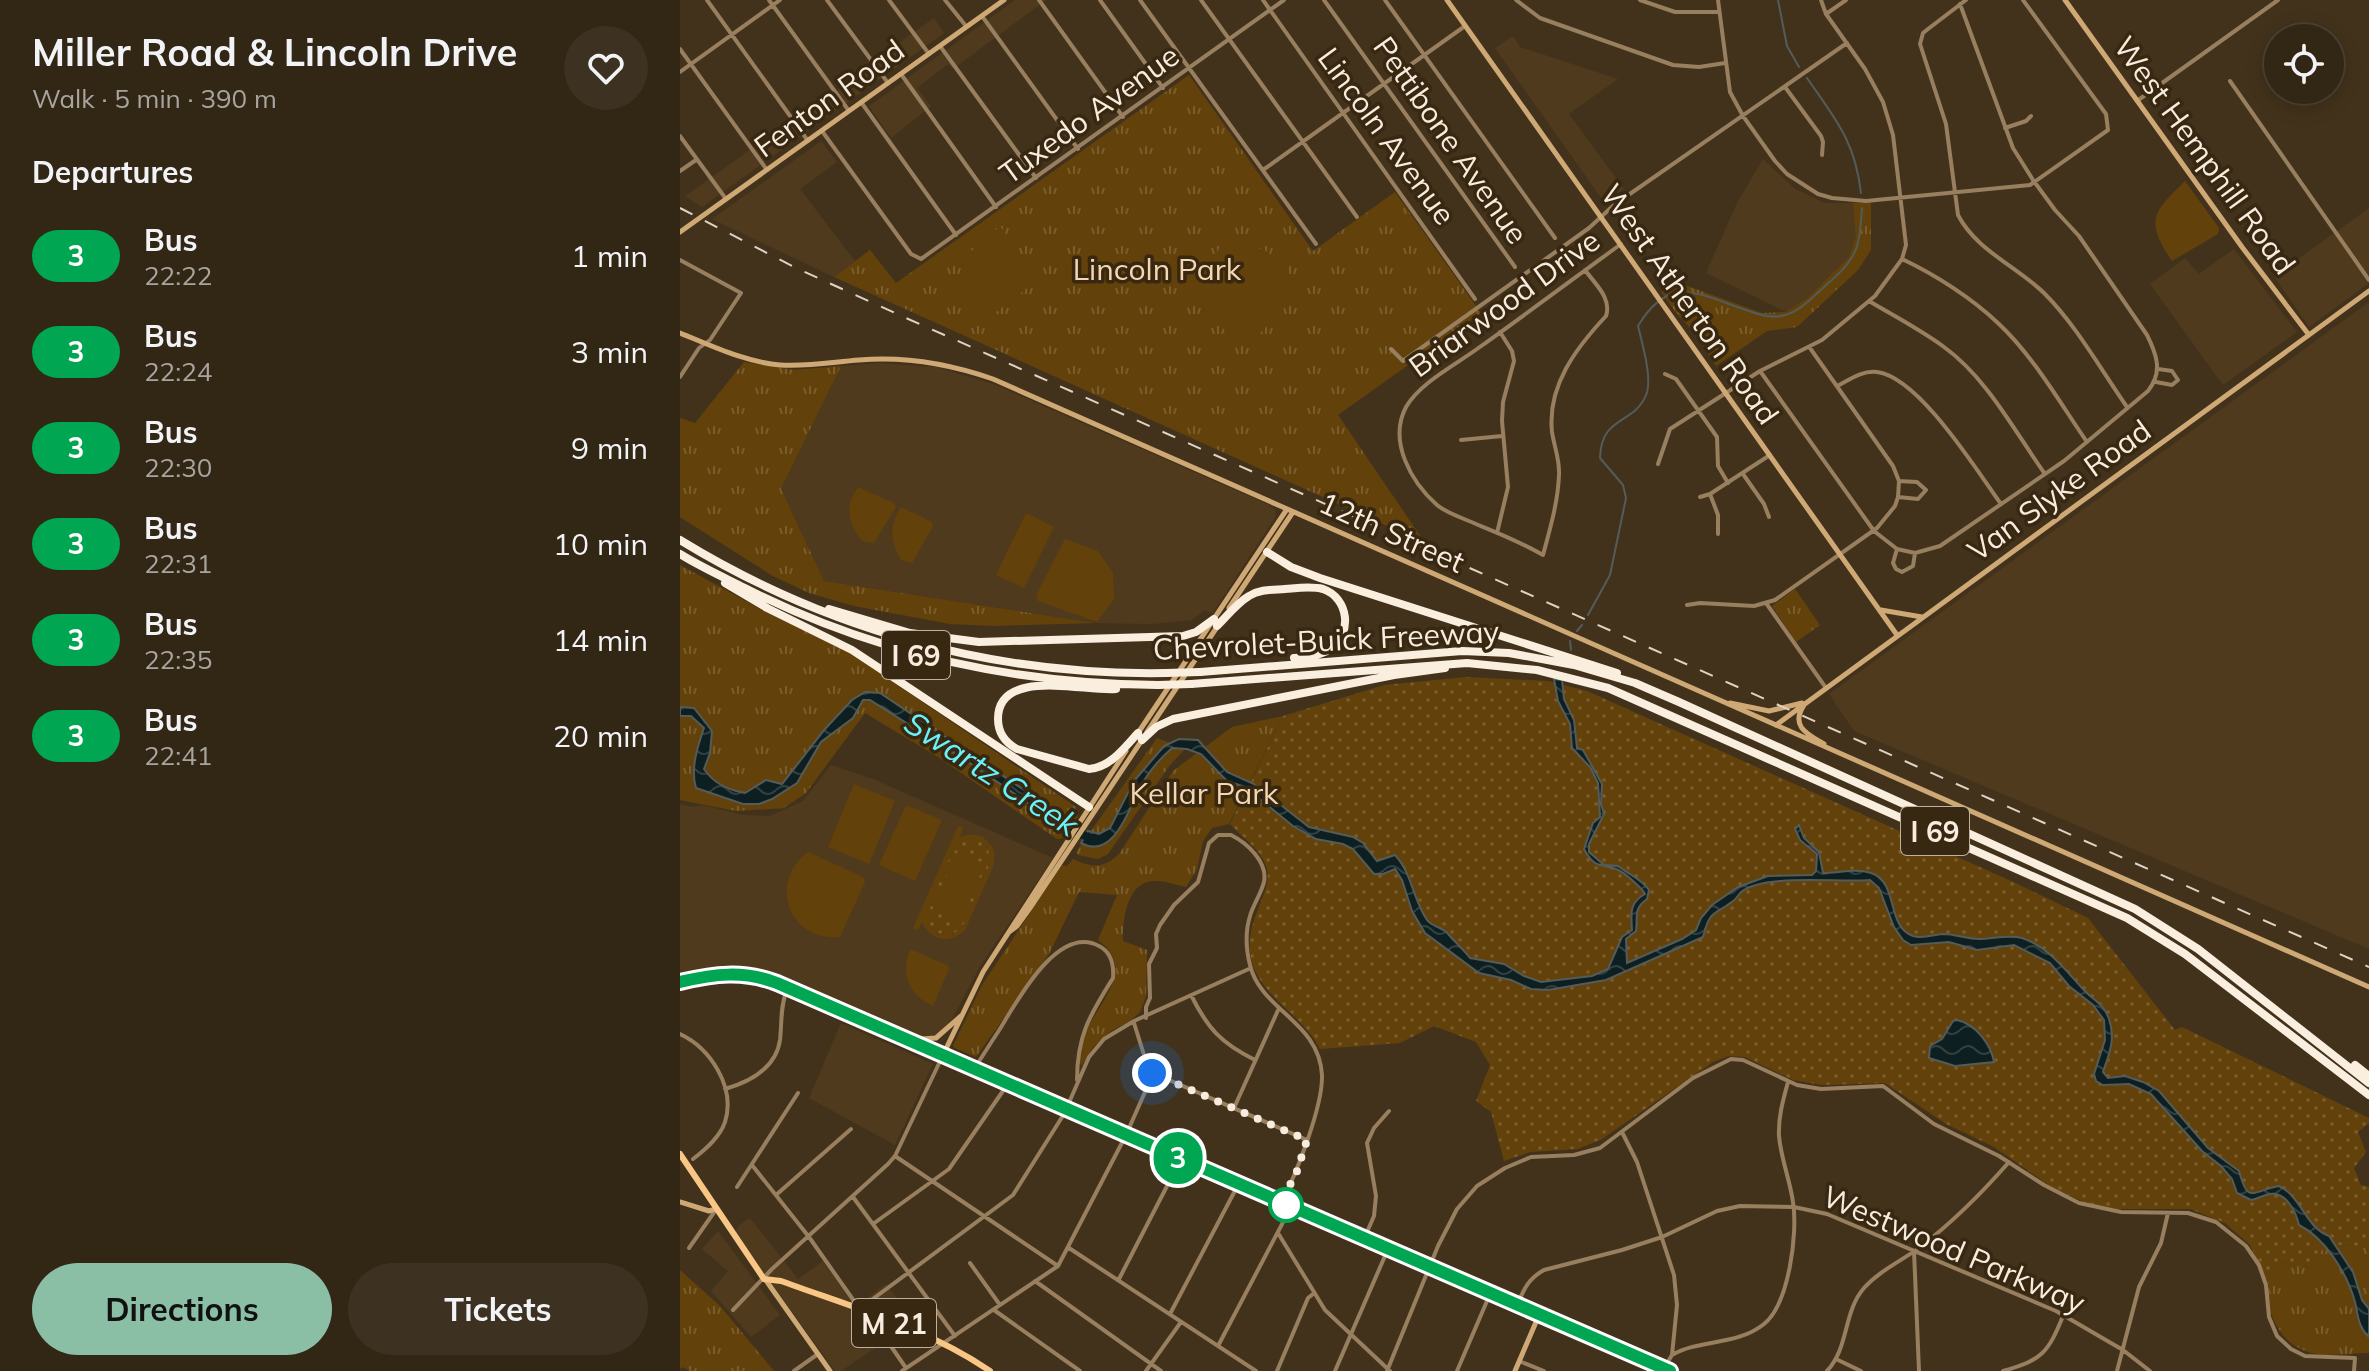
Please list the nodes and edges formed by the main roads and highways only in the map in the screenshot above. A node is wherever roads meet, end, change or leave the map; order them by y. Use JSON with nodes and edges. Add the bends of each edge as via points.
{"nodes":[{"id":1,"x":680,"y":540,"type":"edge"},
{"id":2,"x":1262,"y":553,"type":"road end"},
{"id":3,"x":680,"y":554,"type":"edge"},
{"id":4,"x":691,"y":561,"type":"junction"},
{"id":5,"x":777,"y":593,"type":"junction"},
{"id":6,"x":1479,"y":663,"type":"junction"},
{"id":7,"x":1239,"y":667,"type":"junction"},
{"id":8,"x":1635,"y":683,"type":"junction"},
{"id":9,"x":1156,"y":685,"type":"junction"},
{"id":10,"x":1094,"y":807,"type":"road end"},
{"id":11,"x":2245,"y":985,"type":"junction"},
{"id":12,"x":2268,"y":1018,"type":"junction"},
{"id":13,"x":2369,"y":1076,"type":"edge"},
{"id":14,"x":2369,"y":1083,"type":"edge"},
{"id":15,"x":2369,"y":1095,"type":"edge"},
{"id":16,"x":2369,"y":1102,"type":"edge"},
{"id":17,"x":680,"y":1154,"type":"edge"},
{"id":18,"x":988,"y":1370,"type":"edge"}],
"edges":[{"from":1,"to":5,"type":"highway","name":"Chevrolet-Buick Freeway","number":"I 69"},
{"from":2,"to":8,"type":"highway","via":[[1320,578],[1594,664]]},
{"from":3,"to":4,"type":"highway","name":"Chevrolet-Buick Freeway","number":"I 69"},
{"from":4,"to":9,"type":"highway","name":"Chevrolet-Buick Freeway","number":"I 69","via":[[803,617],[924,657],[1041,679]]},
{"from":4,"to":10,"type":"highway","via":[[746,597],[852,650]]},
{"from":5,"to":7,"type":"highway","name":"Chevrolet-Buick Freeway","number":"I 69","bridge":true,"via":[[876,631],[969,656],[1058,669],[1166,673]]},
{"from":5,"to":7,"type":"highway","via":[[898,631],[979,642],[1183,636],[1216,622],[1248,596],[1301,587],[1321,589],[1342,606],[1344,631],[1329,650]]},
{"from":6,"to":9,"type":"highway","name":"Chevrolet-Buick Freeway","number":"I 69","bridge":true},
{"from":6,"to":9,"type":"highway","via":[[1173,719],[1099,768],[1029,754],[1012,746],[1000,730],[999,714],[1008,695],[1026,686],[1109,690]]},
{"from":6,"to":12,"type":"highway","name":"Chevrolet-Buick Freeway","number":"I 69","via":[[1569,676],[1627,695],[2082,896],[2174,946]]},
{"from":7,"to":8,"type":"highway","name":"Chevrolet-Buick Freeway","number":"I 69","via":[[1481,651],[1559,662]]},
{"from":8,"to":11,"type":"highway","name":"Chevrolet-Buick Freeway","number":"I 69","via":[[2121,902],[2183,938]]},
{"from":11,"to":13,"type":"highway"},
{"from":11,"to":14,"type":"highway","name":"Chevrolet-Buick Freeway","number":"I 69"},
{"from":12,"to":15,"type":"highway","name":"Chevrolet-Buick Freeway","number":"I 69"},
{"from":12,"to":16,"type":"highway"},
{"from":17,"to":18,"type":"main road","number":"M 21","via":[[764,1279],[945,1342]]}]}
